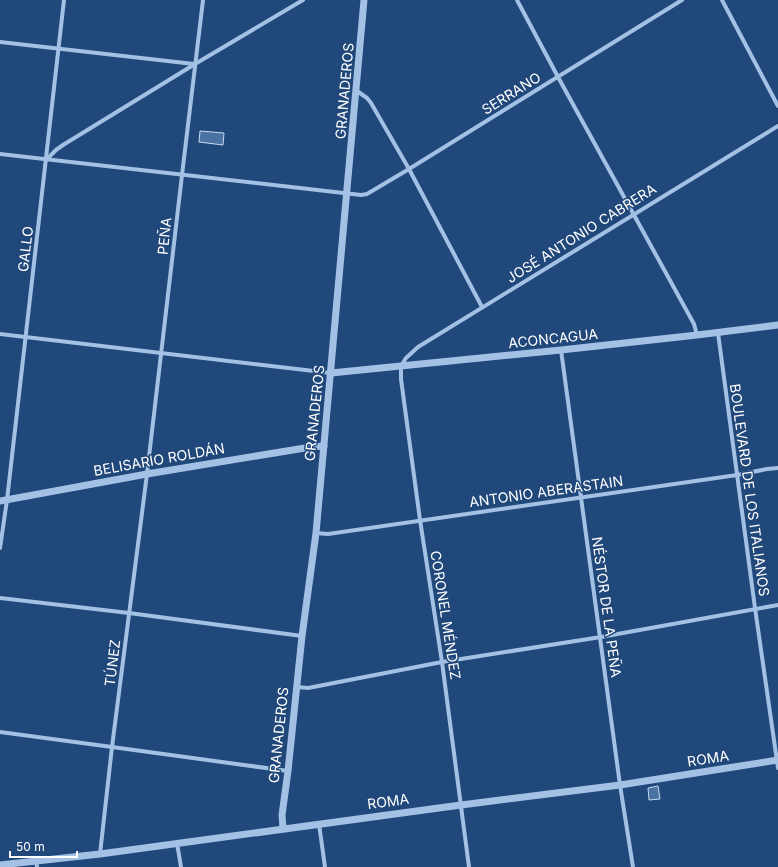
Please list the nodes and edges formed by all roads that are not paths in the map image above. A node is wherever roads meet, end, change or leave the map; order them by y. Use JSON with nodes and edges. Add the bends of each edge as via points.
{"nodes":[{"id":1,"x":64,"y":0,"type":"edge"},
{"id":2,"x":203,"y":0,"type":"edge"},
{"id":3,"x":303,"y":0,"type":"edge"},
{"id":4,"x":364,"y":0,"type":"edge"},
{"id":5,"x":517,"y":0,"type":"edge"},
{"id":6,"x":682,"y":0,"type":"edge"},
{"id":7,"x":722,"y":0,"type":"edge"},
{"id":8,"x":0,"y":42,"type":"edge"},
{"id":9,"x":59,"y":49,"type":"junction"},
{"id":10,"x":195,"y":64,"type":"junction"},
{"id":11,"x":558,"y":77,"type":"junction"},
{"id":12,"x":357,"y":91,"type":"junction"},
{"id":13,"x":778,"y":106,"type":"edge"},
{"id":14,"x":778,"y":126,"type":"edge"},
{"id":15,"x":0,"y":154,"type":"edge"},
{"id":16,"x":46,"y":159,"type":"junction"},
{"id":17,"x":409,"y":169,"type":"junction"},
{"id":18,"x":182,"y":175,"type":"junction"},
{"id":19,"x":347,"y":194,"type":"junction"},
{"id":20,"x":634,"y":214,"type":"junction"},
{"id":21,"x":482,"y":307,"type":"junction"},
{"id":22,"x":778,"y":325,"type":"edge"},
{"id":23,"x":718,"y":333,"type":"junction"},
{"id":24,"x":0,"y":334,"type":"edge"},
{"id":25,"x":697,"y":335,"type":"junction"},
{"id":26,"x":25,"y":337,"type":"junction"},
{"id":27,"x":562,"y":350,"type":"junction"},
{"id":28,"x":162,"y":352,"type":"junction"},
{"id":29,"x":401,"y":366,"type":"junction"},
{"id":30,"x":331,"y":373,"type":"junction"},
{"id":31,"x":324,"y":446,"type":"junction"},
{"id":32,"x":778,"y":468,"type":"edge"},
{"id":33,"x":147,"y":474,"type":"junction"},
{"id":34,"x":737,"y":475,"type":"junction"},
{"id":35,"x":581,"y":497,"type":"junction"},
{"id":36,"x":3,"y":500,"type":"edge"},
{"id":37,"x":420,"y":520,"type":"junction"},
{"id":38,"x":316,"y":533,"type":"junction"},
{"id":39,"x":0,"y":548,"type":"edge"},
{"id":40,"x":0,"y":598,"type":"edge"},
{"id":41,"x":778,"y":605,"type":"edge"},
{"id":42,"x":755,"y":608,"type":"junction"},
{"id":43,"x":129,"y":613,"type":"junction"},
{"id":44,"x":302,"y":636,"type":"junction"},
{"id":45,"x":601,"y":637,"type":"junction"},
{"id":46,"x":442,"y":662,"type":"junction"},
{"id":47,"x":297,"y":687,"type":"junction"},
{"id":48,"x":0,"y":732,"type":"edge"},
{"id":49,"x":112,"y":747,"type":"junction"},
{"id":50,"x":778,"y":763,"type":"edge"},
{"id":51,"x":288,"y":771,"type":"junction"},
{"id":52,"x":620,"y":785,"type":"junction"},
{"id":53,"x":461,"y":805,"type":"junction"},
{"id":54,"x":319,"y":824,"type":"junction"},
{"id":55,"x":283,"y":828,"type":"junction"},
{"id":56,"x":177,"y":843,"type":"junction"},
{"id":57,"x":100,"y":854,"type":"junction"},
{"id":58,"x":36,"y":864,"type":"edge"},
{"id":59,"x":0,"y":865,"type":"edge"},
{"id":60,"x":181,"y":867,"type":"edge"},
{"id":61,"x":325,"y":867,"type":"edge"},
{"id":62,"x":470,"y":867,"type":"edge"},
{"id":63,"x":633,"y":867,"type":"edge"}],
"edges":[{"from":1,"to":9,"type":"street","name":"GALLO"},
{"from":2,"to":10,"type":"street","name":"PEÑA"},
{"from":3,"to":10,"type":"street"},
{"from":4,"to":12,"type":"street","name":"GRANADEROS"},
{"from":5,"to":11,"type":"street"},
{"from":6,"to":11,"type":"street","name":"SERRANO"},
{"from":7,"to":13,"type":"street"},
{"from":8,"to":9,"type":"street"},
{"from":9,"to":10,"type":"street"},
{"from":9,"to":16,"type":"street","name":"GALLO"},
{"from":10,"to":16,"type":"street","via":[[63,145]]},
{"from":10,"to":18,"type":"street","name":"PEÑA"},
{"from":11,"to":17,"type":"street","name":"SERRANO"},
{"from":11,"to":20,"type":"street"},
{"from":12,"to":17,"type":"street","via":[[371,102]]},
{"from":12,"to":19,"type":"street","name":"GRANADEROS"},
{"from":14,"to":20,"type":"street","name":"JOSÉ ANTONIO CABRERA"},
{"from":15,"to":16,"type":"street","name":"SERRANO"},
{"from":16,"to":18,"type":"street","name":"SERRANO"},
{"from":16,"to":26,"type":"street","name":"GALLO"},
{"from":17,"to":19,"type":"street","name":"SERRANO","via":[[367,194]]},
{"from":17,"to":21,"type":"street"},
{"from":18,"to":19,"type":"street","name":"SERRANO"},
{"from":18,"to":28,"type":"street","name":"PEÑA"},
{"from":19,"to":30,"type":"street","name":"GRANADEROS"},
{"from":20,"to":21,"type":"street","name":"JOSÉ ANTONIO CABRERA"},
{"from":20,"to":25,"type":"street","via":[[694,324]]},
{"from":21,"to":29,"type":"street","name":"JOSÉ ANTONIO CABRERA","via":[[418,347]]},
{"from":22,"to":23,"type":"street","name":"ACONCAGUA"},
{"from":23,"to":25,"type":"street","name":"ACONCAGUA"},
{"from":23,"to":34,"type":"street","name":"BOULEVARD DE LOS ITALIANOS"},
{"from":24,"to":26,"type":"street"},
{"from":25,"to":27,"type":"street","name":"ACONCAGUA"},
{"from":26,"to":28,"type":"street"},
{"from":26,"to":36,"type":"street","name":"GALLO"},
{"from":27,"to":29,"type":"street","name":"ACONCAGUA"},
{"from":27,"to":35,"type":"street","name":"NÉSTOR DE LA PEÑA"},
{"from":28,"to":30,"type":"street"},
{"from":28,"to":33,"type":"street","name":"PEÑA"},
{"from":29,"to":30,"type":"street","name":"ACONCAGUA"},
{"from":29,"to":37,"type":"street","name":"CORONEL MÉNDEZ"},
{"from":30,"to":31,"type":"street","name":"GRANADEROS"},
{"from":31,"to":33,"type":"street","name":"BELISARIO ROLDÁN"},
{"from":31,"to":38,"type":"street","name":"GRANADEROS"},
{"from":32,"to":34,"type":"street","name":"ANTONIO ABERASTAIN"},
{"from":33,"to":36,"type":"street","name":"BELISARIO ROLDÁN"},
{"from":33,"to":43,"type":"street","name":"TÚNEZ"},
{"from":34,"to":35,"type":"street","name":"ANTONIO ABERASTAIN"},
{"from":34,"to":42,"type":"street","name":"BOULEVARD DE LOS ITALIANOS"},
{"from":35,"to":37,"type":"street","name":"ANTONIO ABERASTAIN"},
{"from":35,"to":45,"type":"street","name":"NÉSTOR DE LA PEÑA"},
{"from":36,"to":39,"type":"street","name":"GALLO"},
{"from":37,"to":38,"type":"street","name":"ANTONIO ABERASTAIN","via":[[328,534]]},
{"from":37,"to":46,"type":"street","name":"CORONEL MÉNDEZ"},
{"from":38,"to":44,"type":"street","name":"GRANADEROS"},
{"from":40,"to":43,"type":"street"},
{"from":41,"to":42,"type":"street"},
{"from":42,"to":45,"type":"street"},
{"from":42,"to":50,"type":"street","name":"BOULEVARD DE LOS ITALIANOS"},
{"from":43,"to":44,"type":"street"},
{"from":43,"to":49,"type":"street","name":"TÚNEZ"},
{"from":44,"to":47,"type":"street","name":"GRANADEROS"},
{"from":45,"to":46,"type":"street"},
{"from":45,"to":52,"type":"street","name":"NÉSTOR DE LA PEÑA"},
{"from":46,"to":47,"type":"street","via":[[308,688]]},
{"from":46,"to":53,"type":"street","name":"CORONEL MÉNDEZ"},
{"from":47,"to":51,"type":"street","name":"GRANADEROS"},
{"from":48,"to":49,"type":"street"},
{"from":49,"to":51,"type":"street"},
{"from":49,"to":57,"type":"street","name":"TÚNEZ"},
{"from":50,"to":52,"type":"street","name":"ROMA"},
{"from":51,"to":55,"type":"street","name":"GRANADEROS","via":[[282,815]]},
{"from":52,"to":53,"type":"street","name":"ROMA"},
{"from":52,"to":63,"type":"street","name":"NÉSTOR DE LA PEÑA"},
{"from":53,"to":54,"type":"street","name":"ROMA"},
{"from":53,"to":62,"type":"street","name":"CORONEL MÉNDEZ"},
{"from":54,"to":55,"type":"street","name":"ROMA"},
{"from":54,"to":61,"type":"street"},
{"from":55,"to":56,"type":"street","name":"ROMA"},
{"from":56,"to":57,"type":"street","name":"ROMA"},
{"from":56,"to":60,"type":"street"},
{"from":57,"to":58,"type":"street","name":"ROMA"},
{"from":58,"to":59,"type":"street","name":"ROMA"}]}
